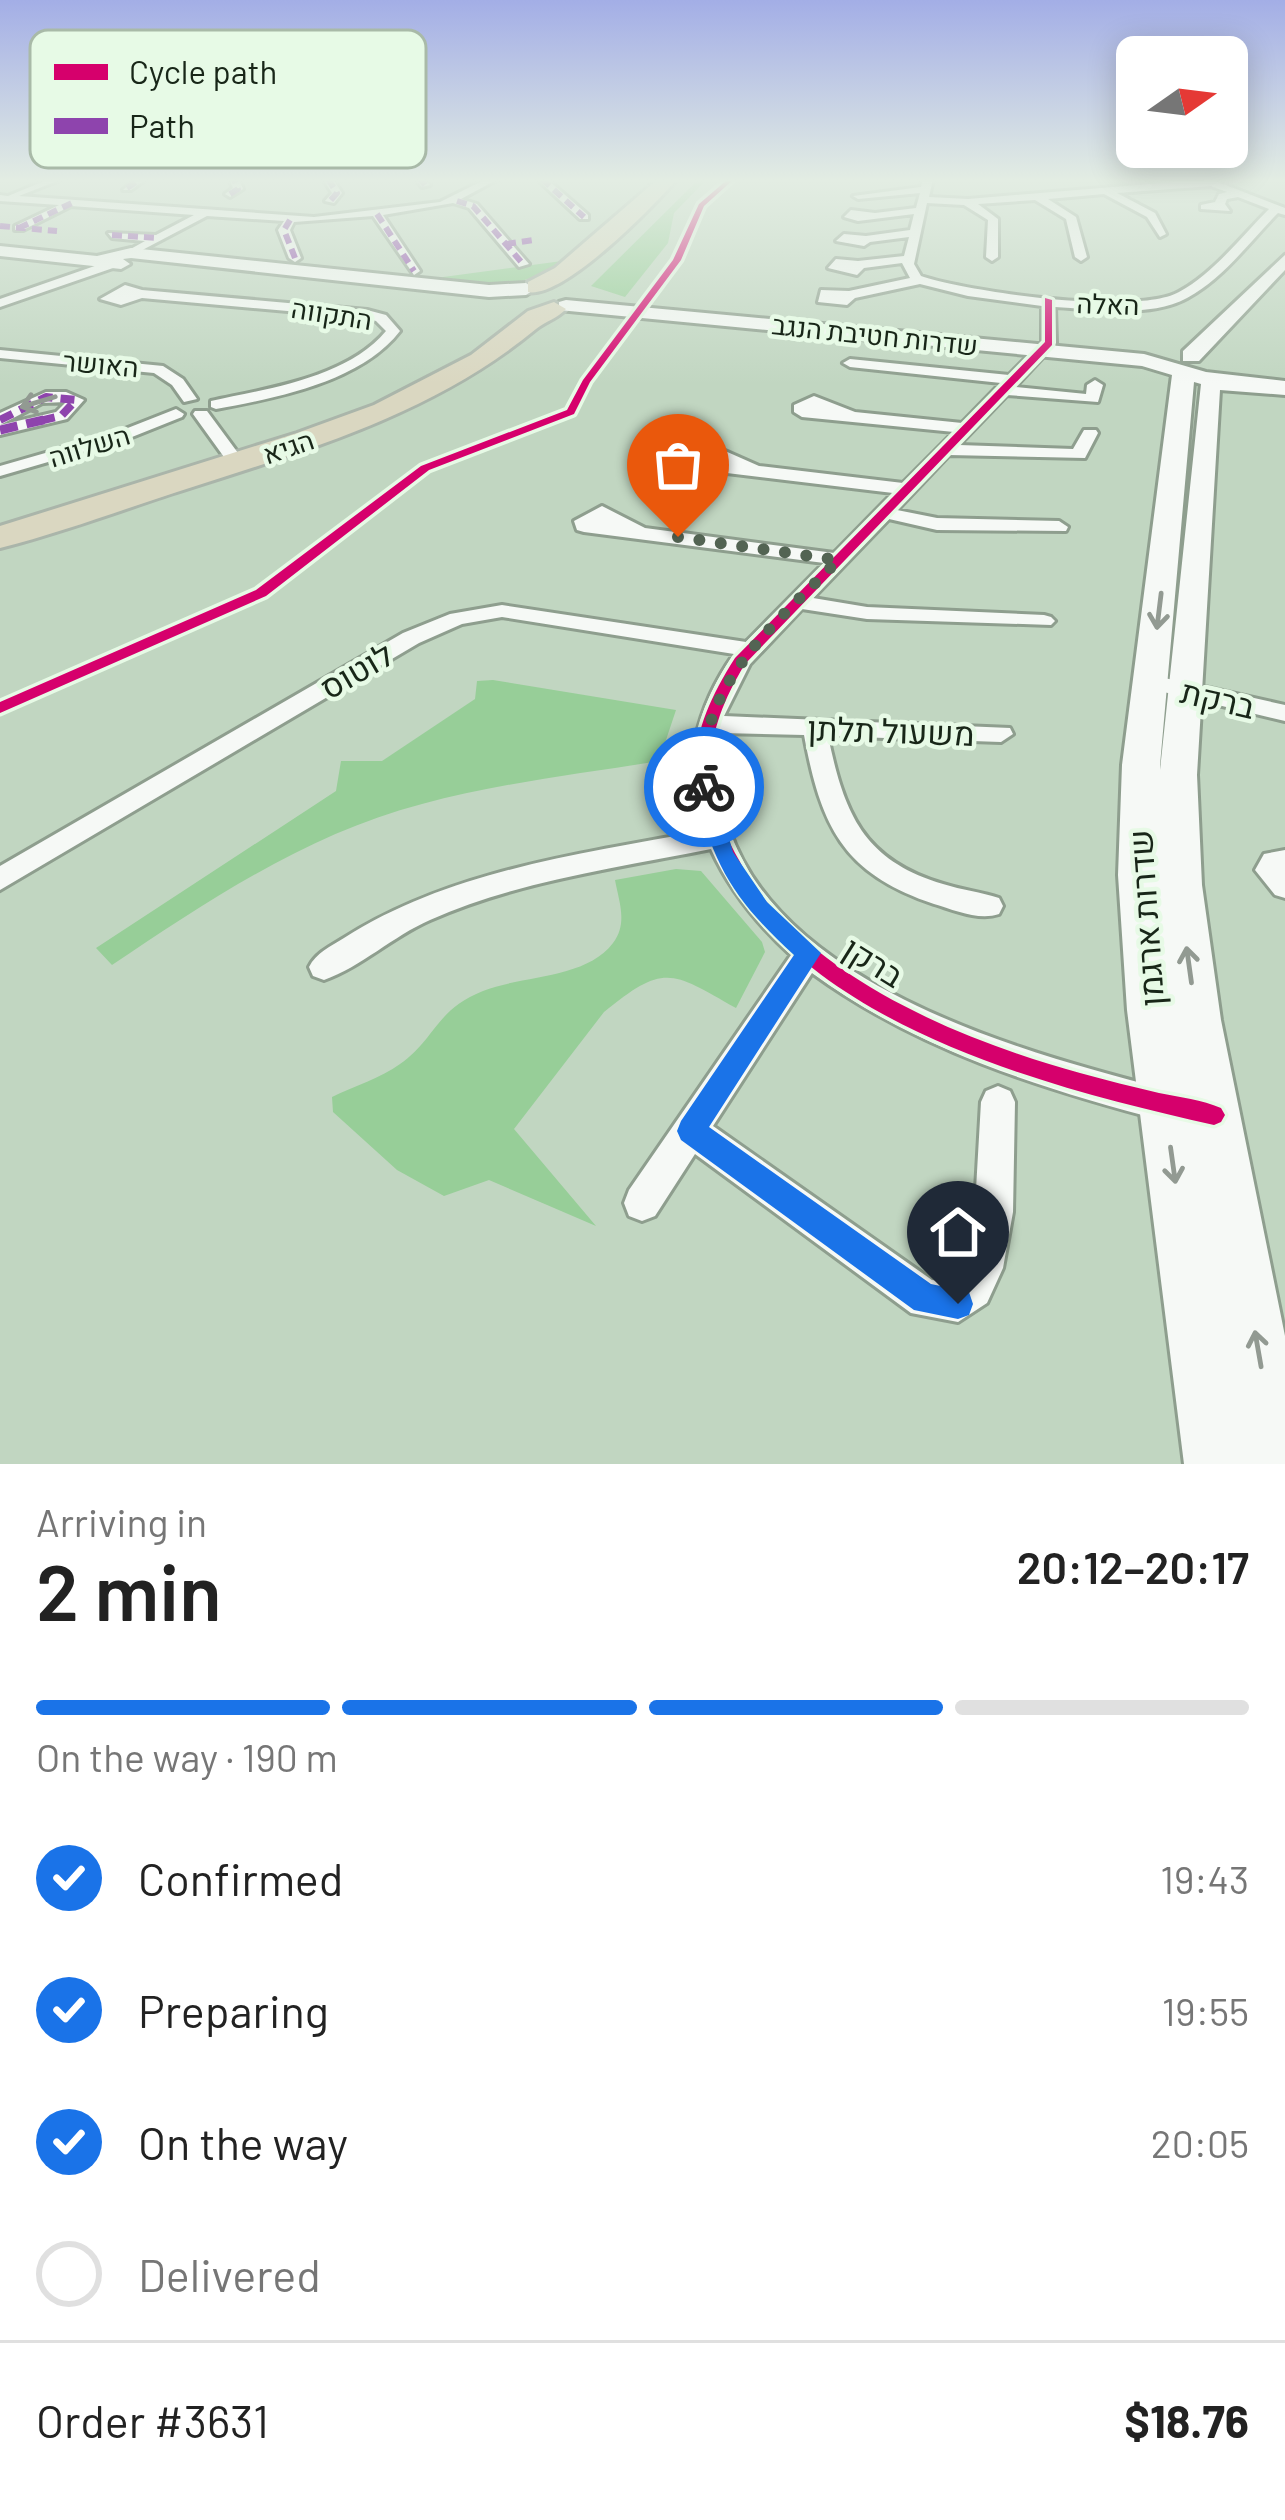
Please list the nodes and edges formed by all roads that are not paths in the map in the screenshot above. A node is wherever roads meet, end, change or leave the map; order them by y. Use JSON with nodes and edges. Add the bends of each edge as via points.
{"nodes":[{"id":1,"x":137,"y":247,"type":"edge"},
{"id":2,"x":137,"y":247,"type":"edge"},
{"id":3,"x":291,"y":247,"type":"edge"},
{"id":4,"x":399,"y":247,"type":"edge"},
{"id":5,"x":509,"y":247,"type":"edge"},
{"id":6,"x":591,"y":247,"type":"edge"},
{"id":7,"x":610,"y":247,"type":"edge"},
{"id":8,"x":911,"y":247,"type":"edge"},
{"id":9,"x":993,"y":247,"type":"edge"},
{"id":10,"x":1079,"y":247,"type":"edge"},
{"id":11,"x":1237,"y":247,"type":"edge"},
{"id":12,"x":0,"y":248,"type":"edge"},
{"id":13,"x":119,"y":255,"type":"junction"},
{"id":14,"x":992,"y":257,"type":"dead end"},
{"id":15,"x":1081,"y":257,"type":"dead end"},
{"id":16,"x":295,"y":258,"type":"dead end"},
{"id":17,"x":909,"y":259,"type":"junction"},
{"id":18,"x":858,"y":266,"type":"dead end"},
{"id":19,"x":1283,"y":270,"type":"edge"},
{"id":20,"x":414,"y":271,"type":"dead end"},
{"id":21,"x":920,"y":280,"type":"junction"},
{"id":22,"x":141,"y":294,"type":"dead end"},
{"id":23,"x":544,"y":294,"type":"junction"},
{"id":24,"x":849,"y":295,"type":"dead end"},
{"id":25,"x":1048,"y":300,"type":"junction"},
{"id":26,"x":0,"y":303,"type":"edge"},
{"id":27,"x":676,"y":310,"type":"junction"},
{"id":28,"x":0,"y":354,"type":"edge"},
{"id":29,"x":1025,"y":362,"type":"junction"},
{"id":30,"x":850,"y":363,"type":"dead end"},
{"id":31,"x":1212,"y":365,"type":"junction"},
{"id":32,"x":1285,"y":384,"type":"edge"},
{"id":33,"x":1095,"y":385,"type":"dead end"},
{"id":34,"x":189,"y":399,"type":"junction"},
{"id":35,"x":208,"y":409,"type":"junction"},
{"id":36,"x":176,"y":414,"type":"junction"},
{"id":37,"x":849,"y":416,"type":"dead end"},
{"id":38,"x":0,"y":420,"type":"edge"},
{"id":39,"x":966,"y":428,"type":"junction"},
{"id":40,"x":0,"y":430,"type":"edge"},
{"id":41,"x":1090,"y":433,"type":"dead end"},
{"id":42,"x":945,"y":450,"type":"junction"},
{"id":43,"x":230,"y":453,"type":"junction"},
{"id":44,"x":752,"y":469,"type":"dead end"},
{"id":45,"x":0,"y":471,"type":"edge"},
{"id":46,"x":907,"y":489,"type":"junction"},
{"id":47,"x":884,"y":512,"type":"junction"},
{"id":48,"x":0,"y":523,"type":"edge"},
{"id":49,"x":1059,"y":527,"type":"dead end"},
{"id":50,"x":638,"y":532,"type":"dead end"},
{"id":51,"x":0,"y":538,"type":"edge"},
{"id":52,"x":838,"y":560,"type":"junction"},
{"id":53,"x":797,"y":602,"type":"junction"},
{"id":54,"x":1044,"y":621,"type":"dead end"},
{"id":55,"x":751,"y":650,"type":"junction"},
{"id":56,"x":1168,"y":686,"type":"junction"},
{"id":57,"x":1285,"y":713,"type":"edge"},
{"id":58,"x":708,"y":724,"type":"junction"},
{"id":59,"x":814,"y":728,"type":"junction"},
{"id":60,"x":1001,"y":734,"type":"dead end"},
{"id":61,"x":717,"y":838,"type":"junction"},
{"id":62,"x":1285,"y":861,"type":"edge"},
{"id":63,"x":0,"y":879,"type":"edge"},
{"id":64,"x":1285,"y":887,"type":"edge"},
{"id":65,"x":989,"y":906,"type":"dead end"},
{"id":66,"x":808,"y":953,"type":"junction"},
{"id":67,"x":324,"y":967,"type":"dead end"},
{"id":68,"x":998,"y":1102,"type":"dead end"},
{"id":69,"x":1164,"y":1104,"type":"junction"},
{"id":70,"x":1214,"y":1115,"type":"junction"},
{"id":71,"x":691,"y":1131,"type":"junction"},
{"id":72,"x":642,"y":1203,"type":"dead end"},
{"id":73,"x":1216,"y":1464,"type":"edge"},
{"id":74,"x":1279,"y":1464,"type":"edge"}],
"edges":[{"from":1,"to":13,"type":"street"},
{"from":2,"to":13,"type":"street"},
{"from":3,"to":16,"type":"street"},
{"from":4,"to":20,"type":"street"},
{"from":5,"to":23,"type":"street"},
{"from":6,"to":23,"type":"highway","name":"הגיא"},
{"from":7,"to":23,"type":"highway","name":"הגיא","via":[[577,278]]},
{"from":8,"to":17,"type":"street"},
{"from":9,"to":14,"type":"street"},
{"from":10,"to":15,"type":"street"},
{"from":11,"to":25,"type":"street","name":"האלה","via":[[1173,301],[1130,307]]},
{"from":12,"to":13,"type":"street","name":"שדרות חטיבת הנגב"},
{"from":13,"to":23,"type":"street","name":"שדרות חטיבת הנגב"},
{"from":13,"to":26,"type":"street"},
{"from":17,"to":18,"type":"street"},
{"from":17,"to":21,"type":"street"},
{"from":19,"to":31,"type":"street","name":"שדרות ארגמן"},
{"from":19,"to":31,"type":"street","name":"שדרות ארגמן"},
{"from":21,"to":24,"type":"street"},
{"from":21,"to":25,"type":"street","name":"האלה"},
{"from":22,"to":35,"type":"street","name":"התקווה","via":[[367,314],[393,331],[386,343],[312,378]]},
{"from":23,"to":27,"type":"street","name":"שדרות חטיבת הנגב"},
{"from":23,"to":43,"type":"highway","name":"הגיא","via":[[483,343],[401,390]]},
{"from":23,"to":51,"type":"highway","name":"הגיא","via":[[537,316],[481,361],[384,411]]},
{"from":25,"to":29,"type":"street"},
{"from":27,"to":29,"type":"street","name":"שדרות חטיבת הנגב"},
{"from":27,"to":29,"type":"street","name":"שדרות חטיבת הנגב"},
{"from":28,"to":34,"type":"street","name":"האושר","via":[[158,369]]},
{"from":29,"to":30,"type":"street"},
{"from":29,"to":31,"type":"street","name":"שדרות חטיבת הנגב"},
{"from":29,"to":33,"type":"street","via":[[1093,399]]},
{"from":29,"to":39,"type":"street","name":"ברקן"},
{"from":31,"to":32,"type":"street","name":"שדרות חטיבת הנגב"},
{"from":31,"to":56,"type":"street","name":"שדרות ארגמן"},
{"from":34,"to":35,"type":"street","via":[[204,398]]},
{"from":34,"to":36,"type":"street","via":[[174,406]]},
{"from":35,"to":36,"type":"street"},
{"from":35,"to":43,"type":"street"},
{"from":36,"to":45,"type":"street","name":"השלווה"},
{"from":37,"to":39,"type":"street"},
{"from":40,"to":38,"type":"street","one_way":true,"via":[[61,416],[76,400],[40,398]]},
{"from":39,"to":42,"type":"street","name":"ברקן"},
{"from":41,"to":42,"type":"street","via":[[1078,454]]},
{"from":42,"to":46,"type":"street","name":"ברקן"},
{"from":43,"to":48,"type":"highway","name":"הגיא"},
{"from":44,"to":46,"type":"street"},
{"from":46,"to":47,"type":"street","name":"ברקן"},
{"from":47,"to":49,"type":"street","via":[[929,523]]},
{"from":47,"to":52,"type":"street","name":"ברקן"},
{"from":50,"to":52,"type":"street"},
{"from":52,"to":53,"type":"street","name":"ברקן"},
{"from":53,"to":54,"type":"street","via":[[858,613]]},
{"from":53,"to":55,"type":"street","name":"ברקן"},
{"from":55,"to":58,"type":"street","name":"ברקן"},
{"from":55,"to":63,"type":"street","name":"לוטוס","via":[[518,612],[457,618]]},
{"from":56,"to":57,"type":"street","name":"ברקת"},
{"from":56,"to":69,"type":"street","name":"שדרות ארגמן","via":[[1141,765],[1138,860]]},
{"from":70,"to":56,"type":"street","name":"שדרות ארגמן","one_way":true,"via":[[1187,951]]},
{"from":58,"to":59,"type":"street","name":"משעול תלתן"},
{"from":58,"to":61,"type":"street","name":"ברקן","via":[[701,760]]},
{"from":59,"to":60,"type":"street","name":"משעול תלתן"},
{"from":59,"to":65,"type":"street","via":[[830,796],[851,840],[916,886]]},
{"from":61,"to":66,"type":"street","name":"ברקן","via":[[759,908]]},
{"from":61,"to":67,"type":"street","via":[[451,896],[390,923]]},
{"from":62,"to":64,"type":"street","via":[[1269,870]]},
{"from":66,"to":69,"type":"street","name":"ברקן","via":[[910,1019]]},
{"from":66,"to":71,"type":"street"},
{"from":68,"to":71,"type":"street","via":[[990,1256],[979,1286],[958,1304],[925,1299]]},
{"from":69,"to":70,"type":"street","name":"ברקן"},
{"from":69,"to":73,"type":"street","name":"שדרות ארגמן","one_way":true},
{"from":74,"to":70,"type":"street","name":"שדרות ארגמן","one_way":true},
{"from":71,"to":72,"type":"street"}]}
